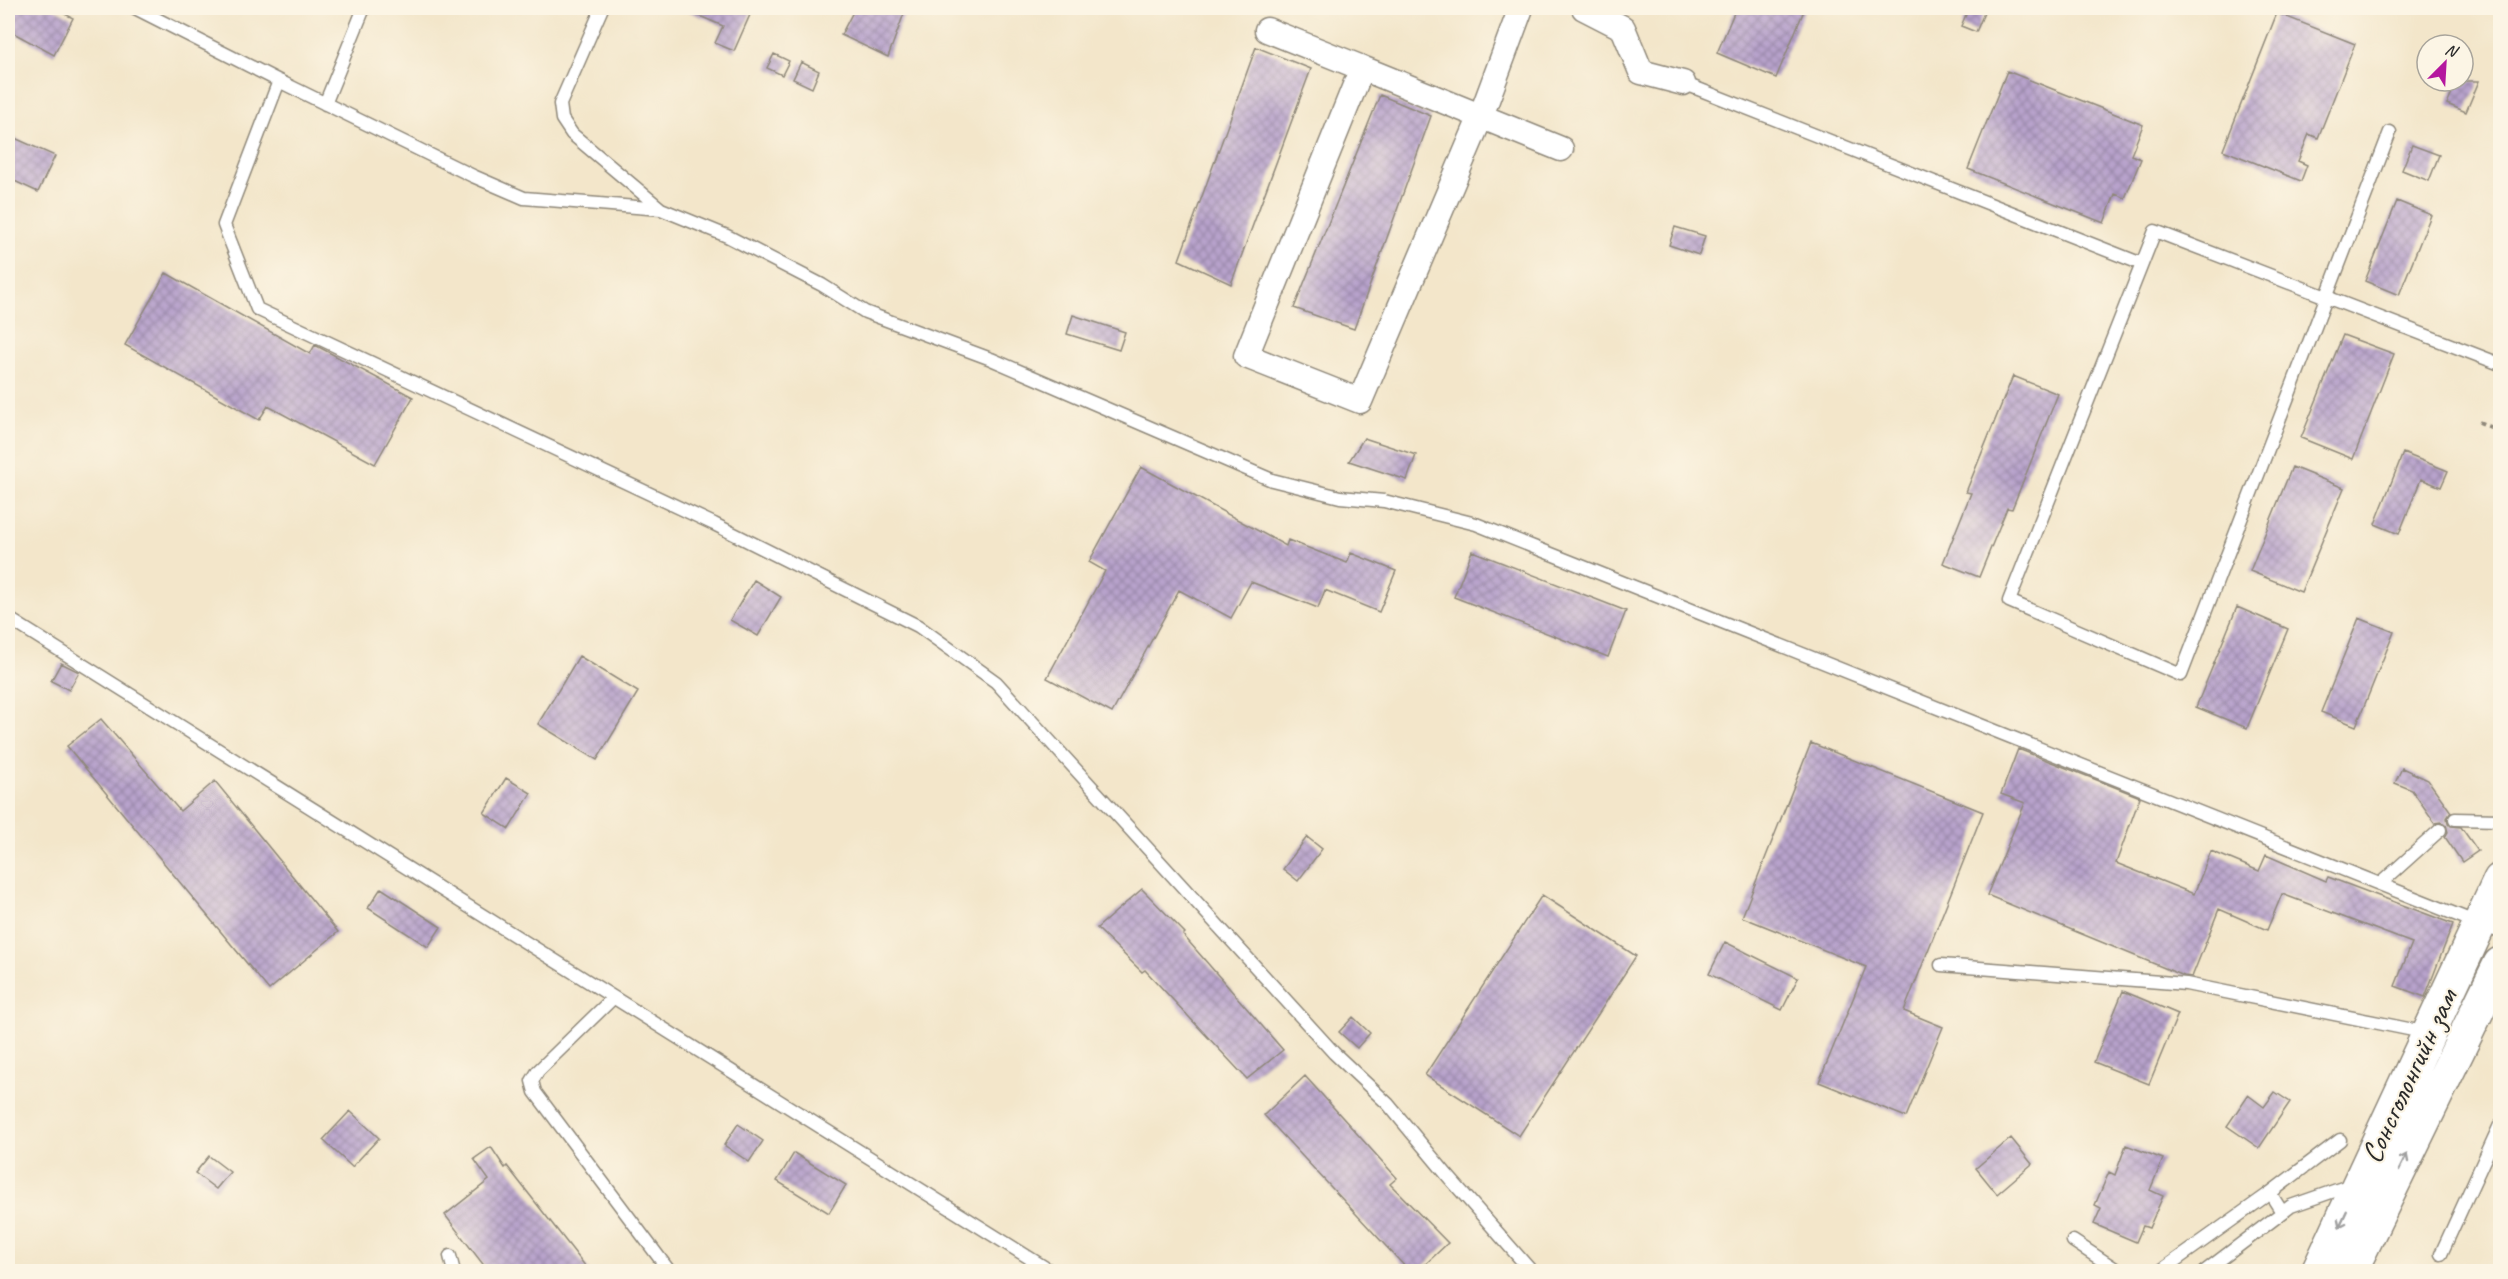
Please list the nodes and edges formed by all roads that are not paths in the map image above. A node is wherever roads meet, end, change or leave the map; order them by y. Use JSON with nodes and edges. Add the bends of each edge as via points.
{"nodes":[{"id":1,"x":135,"y":8,"type":"edge"},
{"id":2,"x":364,"y":8,"type":"edge"},
{"id":3,"x":602,"y":8,"type":"edge"},
{"id":4,"x":1521,"y":8,"type":"edge"},
{"id":5,"x":1584,"y":8,"type":"edge"},
{"id":6,"x":1267,"y":30,"type":"dead end"},
{"id":7,"x":1362,"y":68,"type":"junction"},
{"id":8,"x":279,"y":81,"type":"junction"},
{"id":9,"x":1683,"y":83,"type":"joint"},
{"id":10,"x":325,"y":104,"type":"junction"},
{"id":11,"x":1481,"y":116,"type":"junction"},
{"id":12,"x":2390,"y":132,"type":"dead end"},
{"id":13,"x":1561,"y":149,"type":"dead end"},
{"id":14,"x":661,"y":209,"type":"junction"},
{"id":15,"x":2142,"y":264,"type":"junction"},
{"id":16,"x":2328,"y":296,"type":"junction"},
{"id":17,"x":2500,"y":364,"type":"edge"},
{"id":18,"x":8,"y":618,"type":"edge"},
{"id":19,"x":2456,"y":819,"type":"dead end"},
{"id":20,"x":2500,"y":820,"type":"edge"},
{"id":21,"x":2440,"y":830,"type":"dead end"},
{"id":22,"x":2500,"y":880,"type":"edge"},
{"id":23,"x":2380,"y":884,"type":"junction"},
{"id":24,"x":2490,"y":928,"type":"edge"},
{"id":25,"x":2500,"y":964,"type":"edge"},
{"id":26,"x":1941,"y":965,"type":"dead end"},
{"id":27,"x":613,"y":998,"type":"junction"},
{"id":28,"x":2429,"y":1034,"type":"junction"},
{"id":29,"x":2500,"y":1125,"type":"edge"},
{"id":30,"x":2340,"y":1140,"type":"dead end"},
{"id":31,"x":2361,"y":1181,"type":"junction"},
{"id":32,"x":2270,"y":1193,"type":"junction"},
{"id":33,"x":2282,"y":1212,"type":"junction"},
{"id":34,"x":2073,"y":1242,"type":"dead end"},
{"id":35,"x":2441,"y":1254,"type":"dead end"},
{"id":36,"x":450,"y":1256,"type":"dead end"},
{"id":37,"x":454,"y":1272,"type":"edge"},
{"id":38,"x":670,"y":1272,"type":"edge"},
{"id":39,"x":1052,"y":1272,"type":"edge"},
{"id":40,"x":1532,"y":1272,"type":"edge"},
{"id":41,"x":2120,"y":1272,"type":"edge"},
{"id":42,"x":2158,"y":1272,"type":"edge"},
{"id":43,"x":2204,"y":1272,"type":"edge"},
{"id":44,"x":2318,"y":1272,"type":"edge"},
{"id":45,"x":2350,"y":1272,"type":"edge"}],
"edges":[{"from":1,"to":8,"type":"lane"},
{"from":2,"to":10,"type":"lane"},
{"from":3,"to":14,"type":"lane","via":[[560,104],[562,119],[572,134]]},
{"from":4,"to":11,"type":"street"},
{"from":5,"to":9,"type":"street","via":[[1623,28],[1641,72]]},
{"from":6,"to":7,"type":"street"},
{"from":7,"to":11,"type":"street"},
{"from":7,"to":11,"type":"street","via":[[1246,356],[1360,401]]},
{"from":8,"to":10,"type":"lane"},
{"from":8,"to":40,"type":"lane","via":[[224,225],[257,309],[714,524],[918,626],[996,682],[1334,1053],[1388,1104]]},
{"from":9,"to":15,"type":"lane"},
{"from":10,"to":14,"type":"lane","via":[[524,198]]},
{"from":11,"to":13,"type":"street"},
{"from":12,"to":16,"type":"lane"},
{"from":14,"to":23,"type":"lane","via":[[727,236],[865,312],[991,360],[1272,480],[1340,497],[1384,501],[1476,524]]},
{"from":15,"to":16,"type":"lane","via":[[2155,231]]},
{"from":15,"to":16,"type":"lane","via":[[2008,601],[2181,675]]},
{"from":16,"to":17,"type":"lane"},
{"from":18,"to":27,"type":"lane"},
{"from":19,"to":20,"type":"lane"},
{"from":21,"to":23,"type":"lane"},
{"from":22,"to":24,"type":"main road","name":"Сонсголонгийн зам"},
{"from":23,"to":24,"type":"lane"},
{"from":24,"to":28,"type":"main road","name":"Сонсголонгийн зам"},
{"from":45,"to":25,"type":"main road","name":"Сонсголонгийн зам","one_way":true},
{"from":26,"to":28,"type":"lane","via":[[2186,984]]},
{"from":27,"to":38,"type":"lane","via":[[532,1081],[535,1092]]},
{"from":27,"to":39,"type":"lane"},
{"from":28,"to":31,"type":"main road","name":"Сонсголонгийн зам"},
{"from":29,"to":35,"type":"lane"},
{"from":30,"to":32,"type":"lane"},
{"from":31,"to":33,"type":"lane"},
{"from":31,"to":44,"type":"main road","name":"Сонсголонгийн зам","one_way":true},
{"from":32,"to":33,"type":"lane"},
{"from":32,"to":42,"type":"lane"},
{"from":33,"to":43,"type":"lane"},
{"from":34,"to":41,"type":"lane"},
{"from":36,"to":37,"type":"lane"}]}
